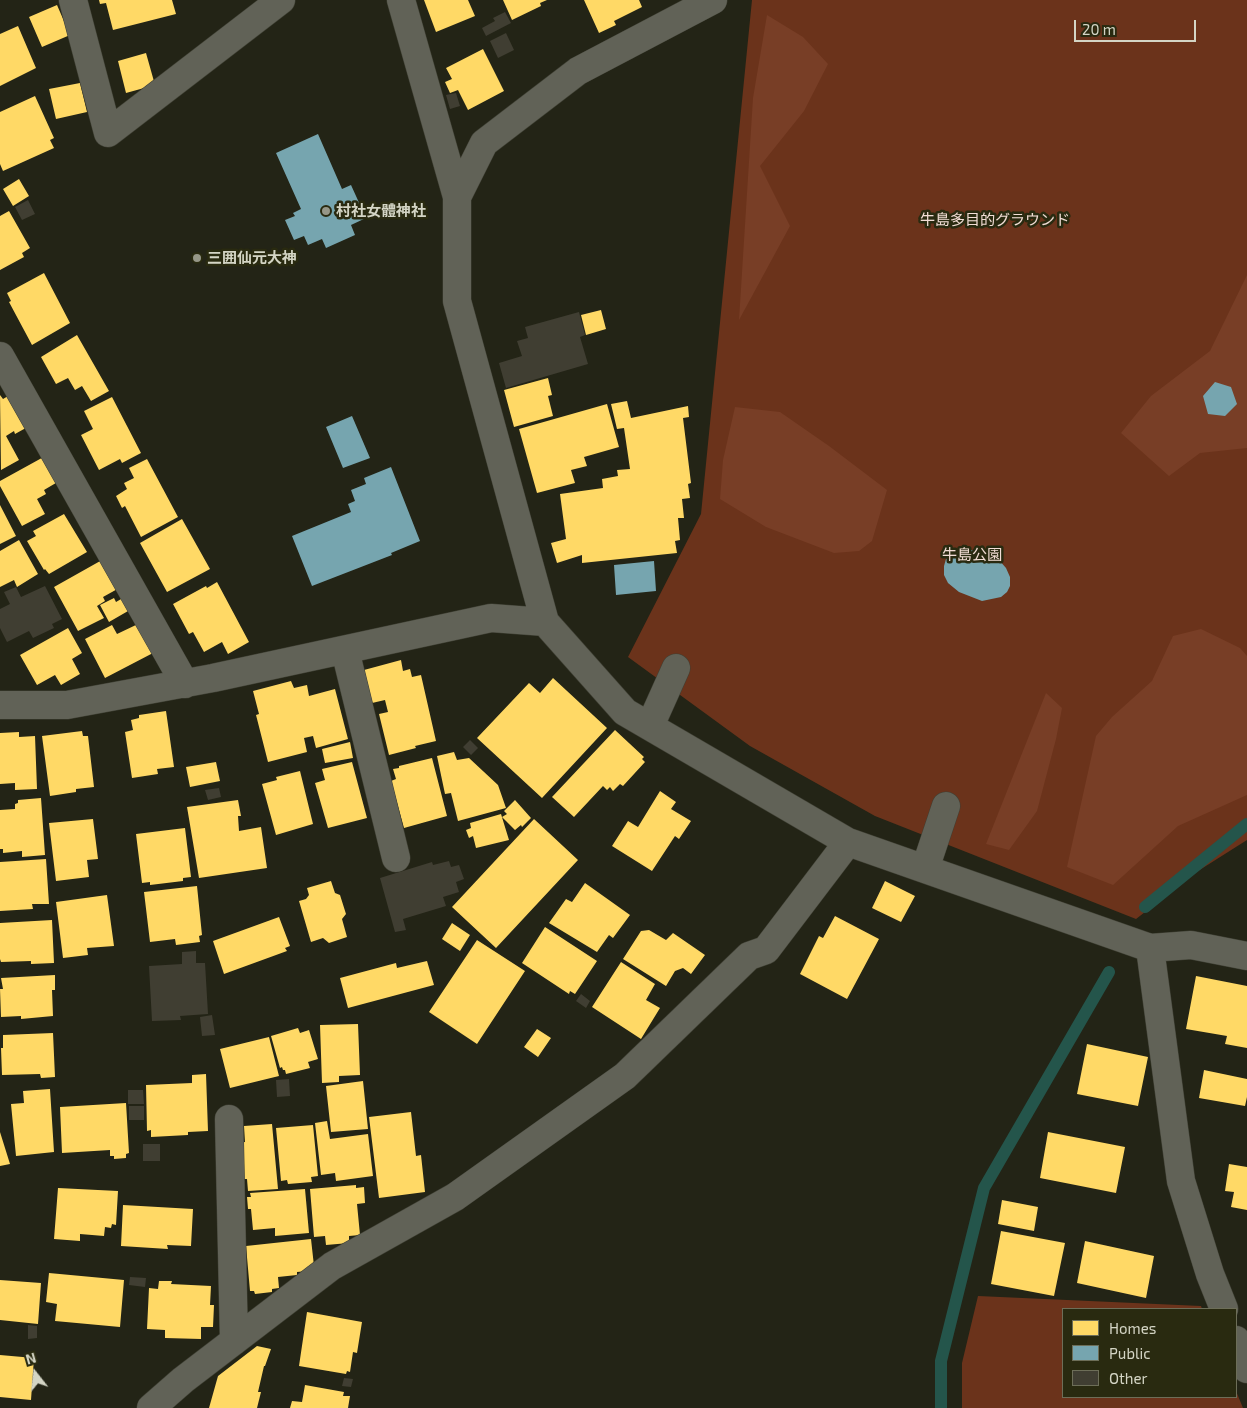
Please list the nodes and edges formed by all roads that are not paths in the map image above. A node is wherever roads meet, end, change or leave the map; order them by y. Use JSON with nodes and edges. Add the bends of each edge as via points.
{"nodes":[{"id":1,"x":73,"y":0,"type":"edge"},
{"id":2,"x":281,"y":0,"type":"edge"},
{"id":3,"x":402,"y":0,"type":"edge"},
{"id":4,"x":713,"y":0,"type":"edge"},
{"id":5,"x":457,"y":197,"type":"junction"},
{"id":6,"x":0,"y":356,"type":"edge"},
{"id":7,"x":545,"y":622,"type":"junction"},
{"id":8,"x":344,"y":650,"type":"junction"},
{"id":9,"x":676,"y":668,"type":"dead end"},
{"id":10,"x":185,"y":684,"type":"junction"},
{"id":11,"x":0,"y":705,"type":"edge"},
{"id":12,"x":650,"y":726,"type":"junction"},
{"id":13,"x":946,"y":806,"type":"dead end"},
{"id":14,"x":848,"y":842,"type":"junction"},
{"id":15,"x":396,"y":858,"type":"dead end"},
{"id":16,"x":925,"y":869,"type":"junction"},
{"id":17,"x":1150,"y":948,"type":"junction"},
{"id":18,"x":1247,"y":956,"type":"edge"},
{"id":19,"x":229,"y":1118,"type":"dead end"},
{"id":20,"x":1224,"y":1308,"type":"edge"},
{"id":21,"x":234,"y":1341,"type":"junction"},
{"id":22,"x":1237,"y":1343,"type":"edge"},
{"id":23,"x":1247,"y":1369,"type":"edge"},
{"id":24,"x":151,"y":1408,"type":"edge"}],
"edges":[{"from":1,"to":2,"type":"street","via":[[108,133]]},
{"from":3,"to":5,"type":"street"},
{"from":4,"to":5,"type":"street","via":[[578,72],[484,143]]},
{"from":5,"to":7,"type":"street","via":[[457,301]]},
{"from":6,"to":10,"type":"street"},
{"from":7,"to":8,"type":"street","via":[[491,618]]},
{"from":7,"to":12,"type":"street","via":[[625,712]]},
{"from":8,"to":10,"type":"street"},
{"from":8,"to":15,"type":"street"},
{"from":9,"to":12,"type":"street"},
{"from":10,"to":11,"type":"street","via":[[67,705]]},
{"from":12,"to":14,"type":"street"},
{"from":13,"to":16,"type":"street"},
{"from":14,"to":16,"type":"street"},
{"from":14,"to":21,"type":"street","via":[[766,950],[749,956],[625,1076],[455,1197],[332,1266]]},
{"from":16,"to":17,"type":"street"},
{"from":17,"to":18,"type":"street","via":[[1191,945]]},
{"from":17,"to":20,"type":"street","via":[[1181,1181]]},
{"from":19,"to":21,"type":"street"},
{"from":21,"to":24,"type":"street"},
{"from":22,"to":23,"type":"street"}]}
